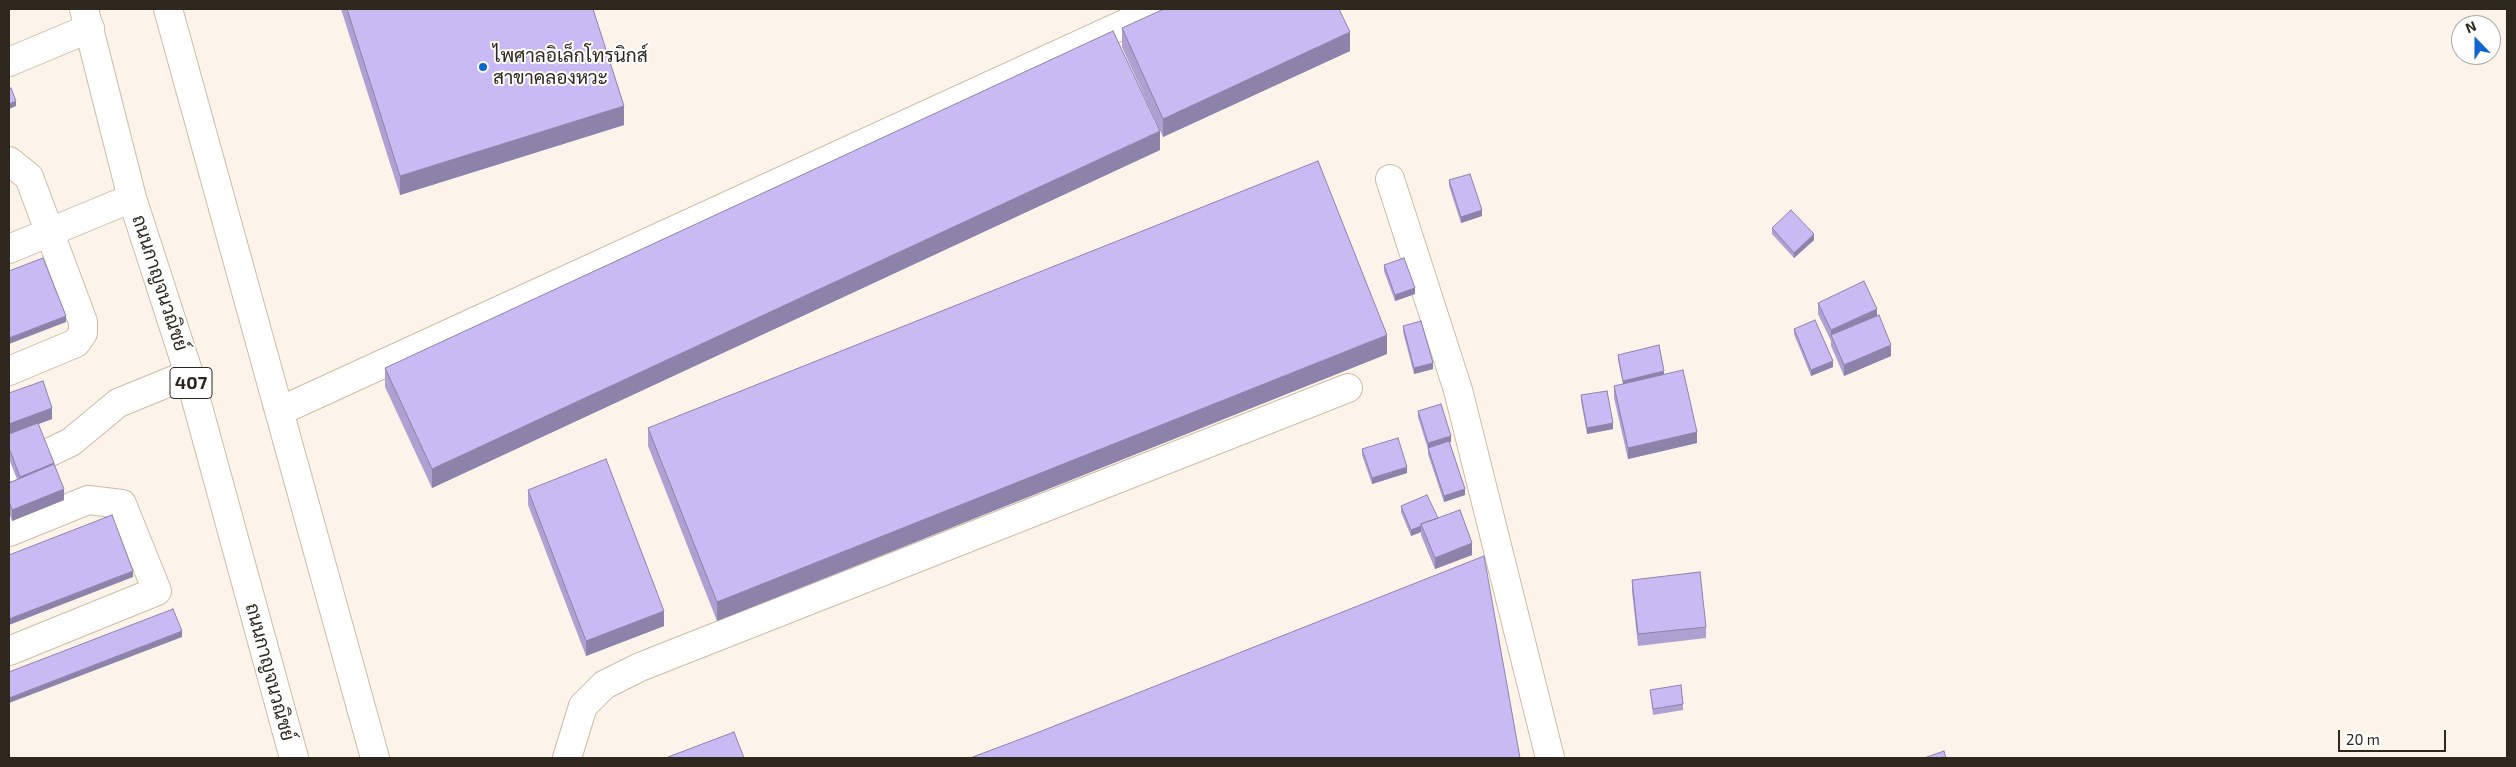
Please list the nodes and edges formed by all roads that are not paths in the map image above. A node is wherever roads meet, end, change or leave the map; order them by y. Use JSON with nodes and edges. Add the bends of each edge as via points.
{"nodes":[{"id":1,"x":168,"y":9,"type":"edge"},
{"id":2,"x":1157,"y":9,"type":"edge"},
{"id":3,"x":87,"y":19,"type":"edge"},
{"id":4,"x":9,"y":62,"type":"edge"},
{"id":5,"x":9,"y":161,"type":"edge"},
{"id":6,"x":1390,"y":179,"type":"dead end"},
{"id":7,"x":132,"y":198,"type":"junction"},
{"id":8,"x":49,"y":233,"type":"junction"},
{"id":9,"x":9,"y":249,"type":"edge"},
{"id":10,"x":9,"y":371,"type":"edge"},
{"id":11,"x":189,"y":374,"type":"junction"},
{"id":12,"x":1348,"y":388,"type":"dead end"},
{"id":13,"x":280,"y":411,"type":"junction"},
{"id":14,"x":46,"y":454,"type":"edge"},
{"id":15,"x":9,"y":532,"type":"edge"},
{"id":16,"x":9,"y":651,"type":"edge"},
{"id":17,"x":294,"y":758,"type":"edge"},
{"id":18,"x":375,"y":758,"type":"edge"},
{"id":19,"x":568,"y":758,"type":"edge"},
{"id":20,"x":1550,"y":758,"type":"edge"}],
"edges":[{"from":1,"to":13,"type":"main road"},
{"from":2,"to":13,"type":"main road"},
{"from":3,"to":4,"type":"main road"},
{"from":3,"to":7,"type":"main road","name":"ถนนกาญจนวณิชย์","number":"407"},
{"from":5,"to":8,"type":"main road","via":[[29,177]]},
{"from":6,"to":20,"type":"main road","via":[[1458,390]]},
{"from":7,"to":8,"type":"main road"},
{"from":7,"to":11,"type":"main road","name":"ถนนกาญจนวณิชย์","number":"407"},
{"from":8,"to":9,"type":"main road"},
{"from":8,"to":10,"type":"main road","via":[[83,322],[83,333],[76,343]]},
{"from":11,"to":14,"type":"main road","via":[[118,403],[70,442]]},
{"from":11,"to":17,"type":"main road","name":"ถนนกาญจนวณิชย์","number":"407"},
{"from":12,"to":19,"type":"main road","via":[[640,667],[604,685],[583,706]]},
{"from":13,"to":18,"type":"main road"},
{"from":15,"to":16,"type":"main road","via":[[88,500],[122,504],[157,591]]}]}
